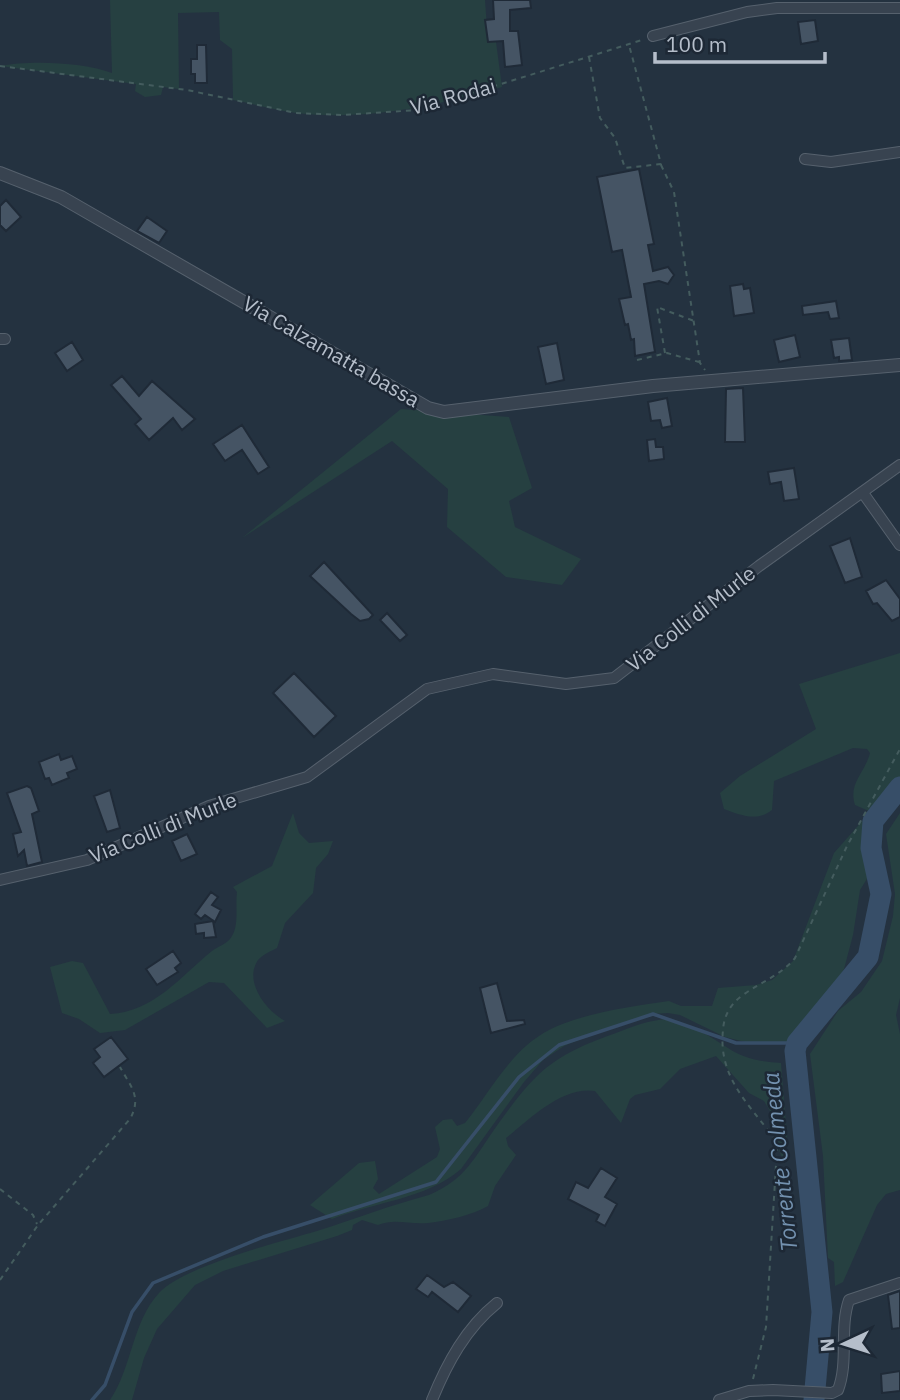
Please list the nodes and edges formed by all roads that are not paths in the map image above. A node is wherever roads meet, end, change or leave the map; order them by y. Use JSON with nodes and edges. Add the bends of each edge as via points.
{"nodes":[{"id":1,"x":900,"y":8,"type":"edge"},
{"id":2,"x":653,"y":36,"type":"road end"},
{"id":3,"x":900,"y":152,"type":"edge"},
{"id":4,"x":805,"y":159,"type":"dead end"},
{"id":5,"x":0,"y":173,"type":"edge"},
{"id":6,"x":900,"y":365,"type":"edge"},
{"id":7,"x":900,"y":465,"type":"edge"},
{"id":8,"x":863,"y":493,"type":"junction"},
{"id":9,"x":900,"y":545,"type":"edge"},
{"id":10,"x":0,"y":880,"type":"edge"},
{"id":11,"x":900,"y":1283,"type":"edge"},
{"id":12,"x":497,"y":1303,"type":"dead end"},
{"id":13,"x":432,"y":1400,"type":"edge"},
{"id":14,"x":719,"y":1400,"type":"edge"}],
"edges":[{"from":1,"to":2,"type":"street","via":[[777,8]]},
{"from":3,"to":4,"type":"street","via":[[831,162]]},
{"from":5,"to":6,"type":"street","name":"Via Calzamatta bassa","via":[[61,197],[428,408],[444,412]]},
{"from":7,"to":8,"type":"street","name":"Via Colli di Murle"},
{"from":8,"to":9,"type":"street"},
{"from":8,"to":10,"type":"street","name":"Via Colli di Murle","via":[[614,678],[566,684],[493,674],[427,689],[307,777],[209,806],[87,860]]},
{"from":11,"to":14,"type":"street","via":[[849,1300],[838,1390],[749,1391]]},
{"from":12,"to":13,"type":"street","via":[[480,1317],[445,1367]]}]}
